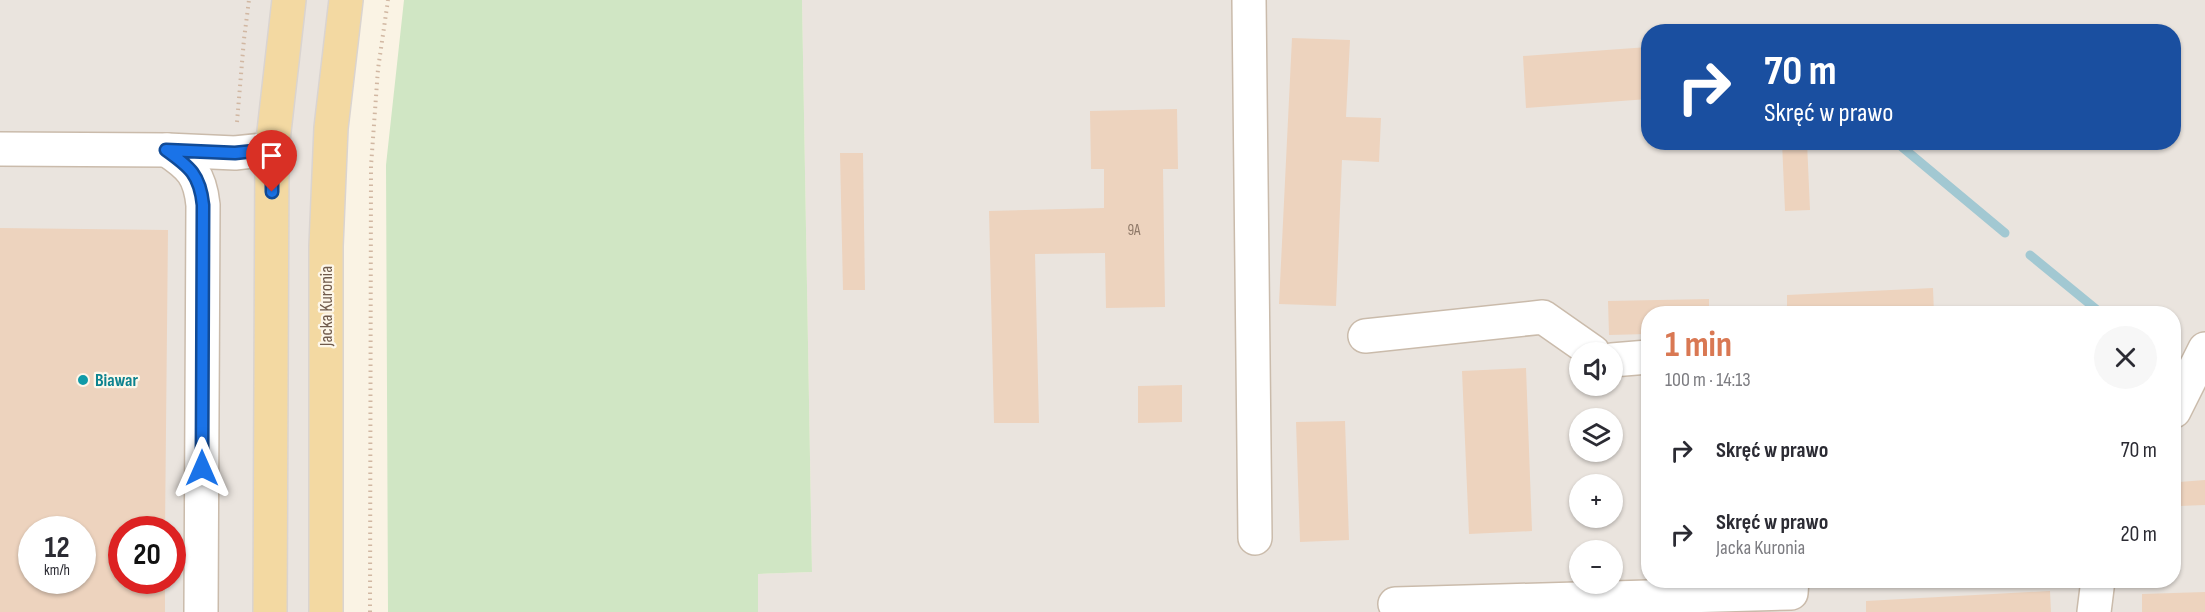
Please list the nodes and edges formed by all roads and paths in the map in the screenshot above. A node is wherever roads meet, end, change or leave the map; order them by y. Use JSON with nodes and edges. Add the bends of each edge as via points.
{"nodes":[{"id":1,"x":289,"y":0,"type":"edge"},
{"id":2,"x":346,"y":0,"type":"edge"},
{"id":3,"x":388,"y":0,"type":"edge"},
{"id":4,"x":1249,"y":0,"type":"edge"},
{"id":5,"x":0,"y":149,"type":"edge"},
{"id":6,"x":272,"y":149,"type":"junction"},
{"id":7,"x":166,"y":150,"type":"junction"},
{"id":8,"x":1365,"y":336,"type":"dead end"},
{"id":9,"x":1579,"y":342,"type":"edge"},
{"id":10,"x":2205,"y":349,"type":"edge"},
{"id":11,"x":1641,"y":358,"type":"edge"},
{"id":12,"x":1623,"y":359,"type":"edge"},
{"id":13,"x":2181,"y":397,"type":"edge"},
{"id":14,"x":1255,"y":537,"type":"dead end"},
{"id":15,"x":1791,"y":588,"type":"edge"},
{"id":16,"x":2097,"y":588,"type":"edge"},
{"id":17,"x":1395,"y":604,"type":"dead end"},
{"id":18,"x":201,"y":612,"type":"edge"},
{"id":19,"x":270,"y":612,"type":"edge"},
{"id":20,"x":326,"y":612,"type":"edge"},
{"id":21,"x":370,"y":612,"type":"edge"},
{"id":22,"x":2094,"y":612,"type":"edge"}],
"edges":[{"from":1,"to":6,"type":"main road"},
{"from":2,"to":20,"type":"main road","name":"Jacka Kuronia","via":[[331,128],[326,246]]},
{"from":3,"to":21,"type":"path","via":[[371,166]]},
{"from":4,"to":14,"type":"street"},
{"from":5,"to":7,"type":"street"},
{"from":6,"to":7,"type":"street","via":[[235,153]]},
{"from":6,"to":19,"type":"main road"},
{"from":7,"to":18,"type":"street","via":[[189,166],[201,187],[203,205]]},
{"from":8,"to":9,"type":"street","via":[[1543,317]]},
{"from":10,"to":13,"type":"street"},
{"from":11,"to":12,"type":"street"},
{"from":15,"to":17,"type":"street","via":[[1791,593]]},
{"from":16,"to":22,"type":"street"}]}
